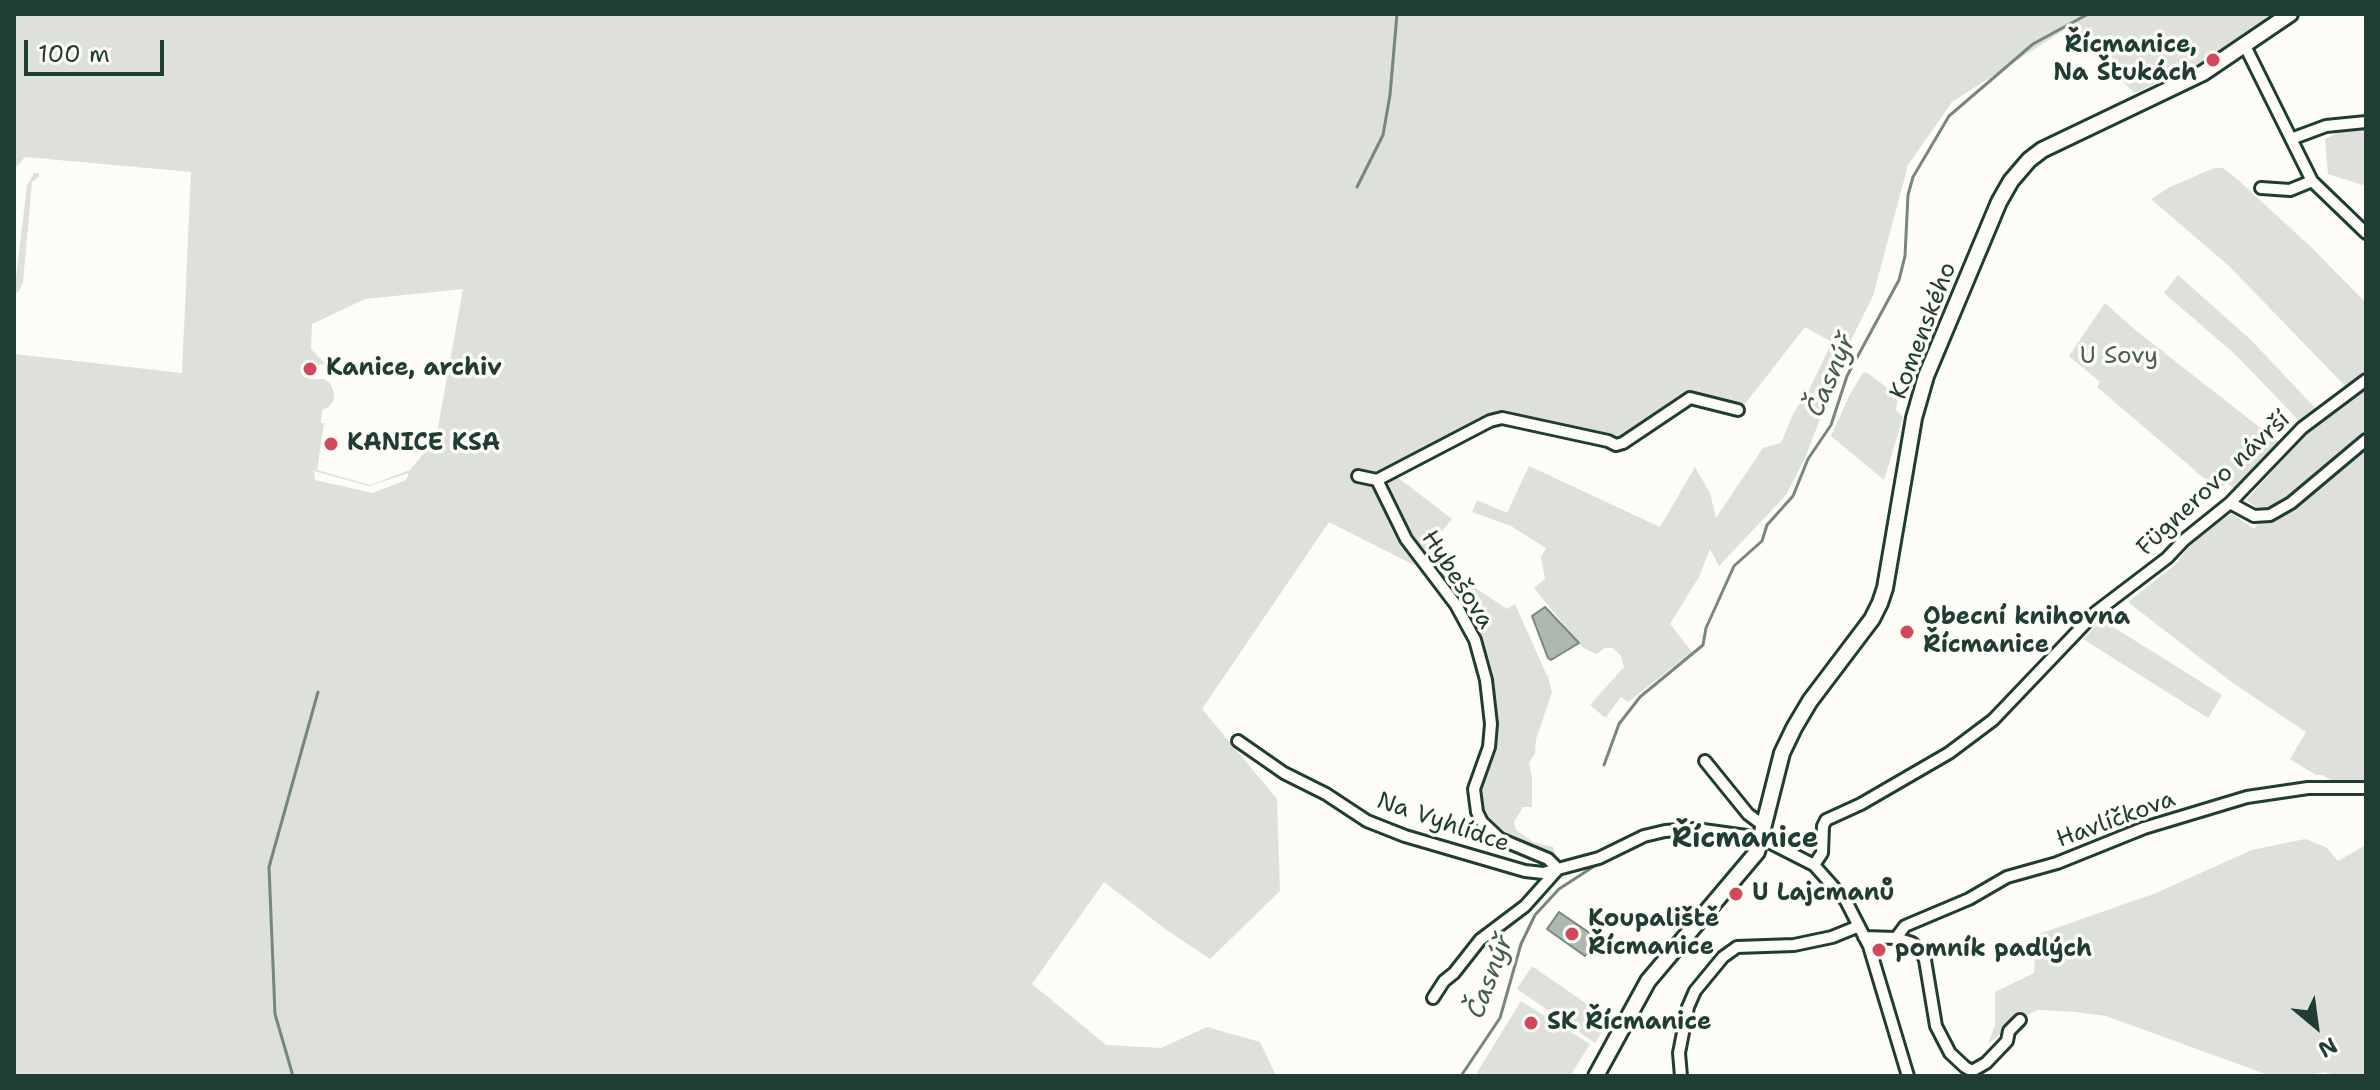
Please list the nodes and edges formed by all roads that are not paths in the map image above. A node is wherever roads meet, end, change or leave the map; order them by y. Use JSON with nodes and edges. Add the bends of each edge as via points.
{"nodes":[{"id":1,"x":2290,"y":14,"type":"edge"},
{"id":2,"x":2245,"y":46,"type":"junction"},
{"id":3,"x":2366,"y":122,"type":"edge"},
{"id":4,"x":2291,"y":139,"type":"junction"},
{"id":5,"x":2312,"y":181,"type":"junction"},
{"id":6,"x":2261,"y":188,"type":"dead end"},
{"id":7,"x":2366,"y":233,"type":"edge"},
{"id":8,"x":2366,"y":380,"type":"edge"},
{"id":9,"x":1738,"y":410,"type":"dead end"},
{"id":10,"x":2366,"y":440,"type":"edge"},
{"id":11,"x":1358,"y":476,"type":"dead end"},
{"id":12,"x":1377,"y":480,"type":"junction"},
{"id":13,"x":2230,"y":503,"type":"junction"},
{"id":14,"x":1238,"y":741,"type":"dead end"},
{"id":15,"x":1705,"y":761,"type":"dead end"},
{"id":16,"x":2366,"y":788,"type":"edge"},
{"id":17,"x":1762,"y":832,"type":"junction"},
{"id":18,"x":1814,"y":865,"type":"junction"},
{"id":19,"x":1558,"y":869,"type":"junction"},
{"id":20,"x":1859,"y":926,"type":"junction"},
{"id":21,"x":1864,"y":937,"type":"junction"},
{"id":22,"x":1896,"y":938,"type":"junction"},
{"id":23,"x":1433,"y":998,"type":"dead end"},
{"id":24,"x":2020,"y":1020,"type":"dead end"},
{"id":25,"x":1596,"y":1076,"type":"edge"},
{"id":26,"x":1681,"y":1076,"type":"edge"},
{"id":27,"x":1908,"y":1076,"type":"edge"}],
"edges":[{"from":1,"to":2,"type":"main road","name":"Komenského"},
{"from":2,"to":4,"type":"street"},
{"from":2,"to":17,"type":"main road","name":"Komenského","via":[[2192,78],[2042,150],[2011,181],[1926,376],[1880,603],[1794,728],[1782,753]]},
{"from":3,"to":4,"type":"street","via":[[2326,126]]},
{"from":4,"to":5,"type":"street"},
{"from":5,"to":6,"type":"street","via":[[2294,190]]},
{"from":5,"to":7,"type":"street"},
{"from":8,"to":13,"type":"street","name":"Fügnerovo návrší","via":[[2302,428]]},
{"from":9,"to":12,"type":"street","via":[[1690,398],[1616,445],[1502,418]]},
{"from":10,"to":13,"type":"street","via":[[2270,515],[2254,516]]},
{"from":11,"to":12,"type":"street"},
{"from":12,"to":19,"type":"street","name":"Hybešova","via":[[1406,539],[1456,605],[1475,640],[1491,724],[1474,789],[1477,812],[1500,839],[1548,859]]},
{"from":13,"to":18,"type":"street","name":"Fügnerovo návrší","via":[[2096,612],[1993,720],[1949,753],[1826,820],[1822,853]]},
{"from":14,"to":19,"type":"street","name":"Na Vyhlídce","via":[[1367,821],[1508,867],[1543,873]]},
{"from":15,"to":17,"type":"street"},
{"from":16,"to":22,"type":"street","name":"Havlíčkova","via":[[2308,788],[2247,797],[2144,828],[2007,877],[1905,926]]},
{"from":17,"to":18,"type":"street"},
{"from":17,"to":19,"type":"street","name":"Na Vyhlídce","via":[[1665,831]]},
{"from":17,"to":25,"type":"main road","name":"Komenského","via":[[1748,866],[1648,981]]},
{"from":18,"to":20,"type":"street","via":[[1846,901]]},
{"from":19,"to":23,"type":"street","via":[[1525,906],[1480,940]]},
{"from":20,"to":21,"type":"street"},
{"from":20,"to":26,"type":"street","via":[[1794,945],[1737,947],[1723,957],[1695,991],[1683,1021]]},
{"from":21,"to":22,"type":"street"},
{"from":21,"to":27,"type":"street"},
{"from":22,"to":24,"type":"street","via":[[1921,951],[1936,1026],[1950,1053],[1965,1067],[1972,1071],[1986,1063]]}]}
